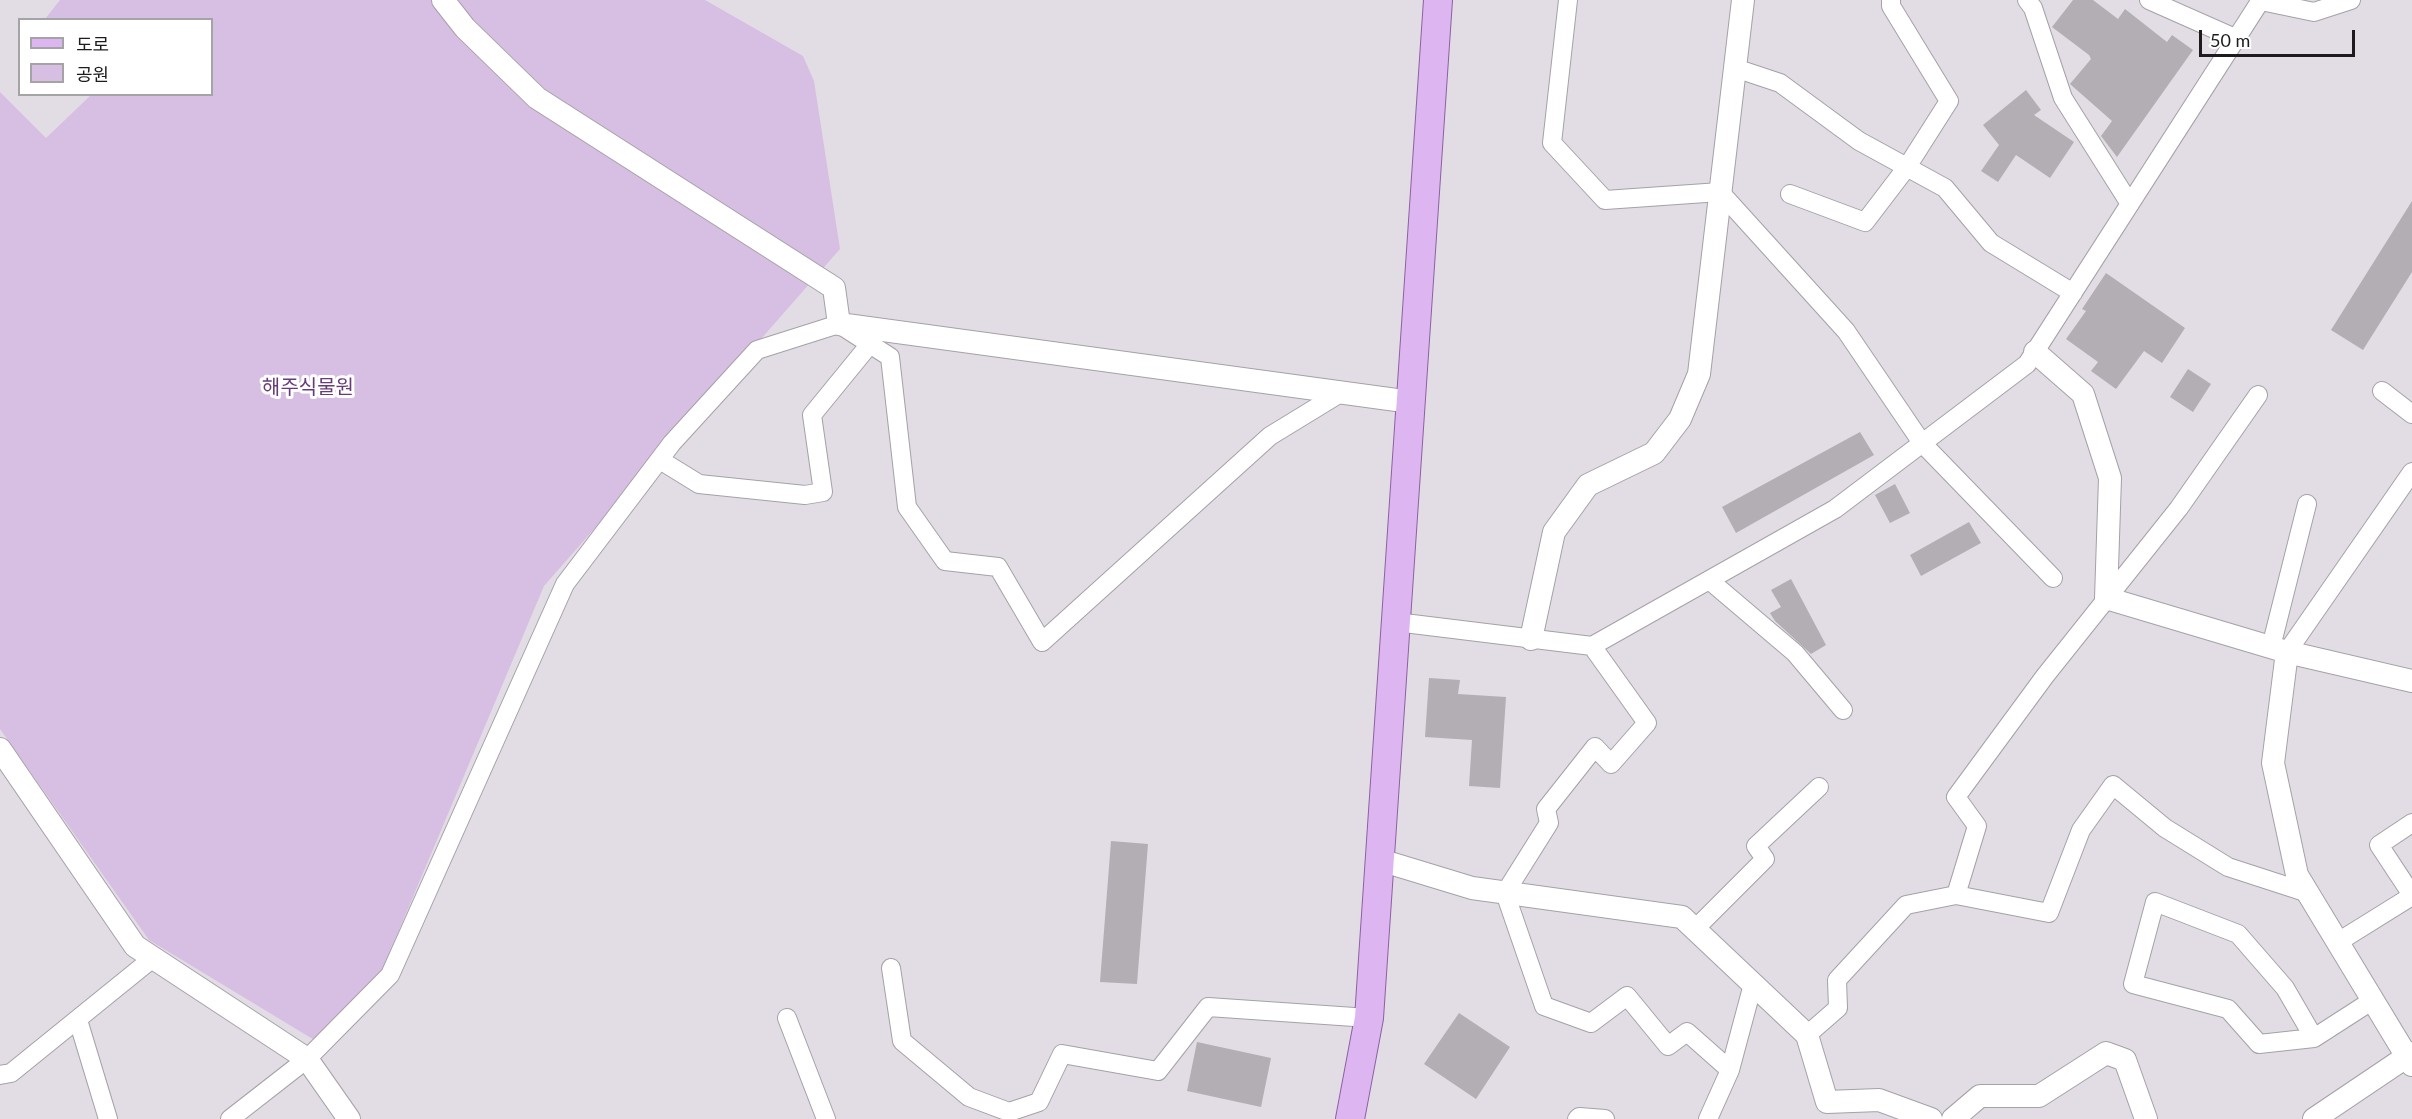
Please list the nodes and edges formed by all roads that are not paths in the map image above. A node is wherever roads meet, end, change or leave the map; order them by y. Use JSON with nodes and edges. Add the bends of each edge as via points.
{"nodes":[{"id":1,"x":443,"y":0,"type":"edge"},
{"id":2,"x":1438,"y":0,"type":"edge"},
{"id":3,"x":1568,"y":0,"type":"edge"},
{"id":4,"x":1743,"y":0,"type":"edge"},
{"id":5,"x":1891,"y":0,"type":"edge"},
{"id":6,"x":2027,"y":0,"type":"edge"},
{"id":7,"x":2149,"y":0,"type":"edge"},
{"id":8,"x":2351,"y":0,"type":"edge"},
{"id":9,"x":2261,"y":1,"type":"edge"},
{"id":10,"x":2236,"y":39,"type":"junction"},
{"id":11,"x":1735,"y":68,"type":"junction"},
{"id":12,"x":1907,"y":167,"type":"junction"},
{"id":13,"x":1720,"y":192,"type":"junction"},
{"id":14,"x":1790,"y":194,"type":"dead end"},
{"id":15,"x":2130,"y":204,"type":"junction"},
{"id":16,"x":2073,"y":293,"type":"junction"},
{"id":17,"x":839,"y":324,"type":"junction"},
{"id":18,"x":870,"y":344,"type":"junction"},
{"id":19,"x":2035,"y":352,"type":"junction"},
{"id":20,"x":2382,"y":391,"type":"dead end"},
{"id":21,"x":1342,"y":392,"type":"junction"},
{"id":22,"x":2258,"y":395,"type":"dead end"},
{"id":23,"x":1411,"y":402,"type":"junction"},
{"id":24,"x":2412,"y":414,"type":"edge"},
{"id":25,"x":1922,"y":443,"type":"junction"},
{"id":26,"x":660,"y":460,"type":"junction"},
{"id":27,"x":2412,"y":472,"type":"edge"},
{"id":28,"x":2307,"y":504,"type":"dead end"},
{"id":29,"x":2053,"y":578,"type":"dead end"},
{"id":30,"x":1709,"y":580,"type":"junction"},
{"id":31,"x":2106,"y":598,"type":"junction"},
{"id":32,"x":1396,"y":622,"type":"junction"},
{"id":33,"x":1531,"y":639,"type":"junction"},
{"id":34,"x":1593,"y":646,"type":"junction"},
{"id":35,"x":2279,"y":650,"type":"junction"},
{"id":36,"x":2412,"y":681,"type":"edge"},
{"id":37,"x":1843,"y":710,"type":"dead end"},
{"id":38,"x":0,"y":749,"type":"edge"},
{"id":39,"x":1819,"y":787,"type":"dead end"},
{"id":40,"x":2412,"y":823,"type":"edge"},
{"id":41,"x":1380,"y":860,"type":"junction"},
{"id":42,"x":1505,"y":893,"type":"junction"},
{"id":43,"x":2308,"y":893,"type":"junction"},
{"id":44,"x":1956,"y":895,"type":"junction"},
{"id":45,"x":2412,"y":896,"type":"edge"},
{"id":46,"x":1695,"y":930,"type":"junction"},
{"id":47,"x":2338,"y":942,"type":"junction"},
{"id":48,"x":153,"y":958,"type":"junction"},
{"id":49,"x":891,"y":968,"type":"dead end"},
{"id":50,"x":1753,"y":984,"type":"junction"},
{"id":51,"x":2373,"y":1000,"type":"junction"},
{"id":52,"x":787,"y":1018,"type":"dead end"},
{"id":53,"x":1369,"y":1018,"type":"junction"},
{"id":54,"x":78,"y":1020,"type":"junction"},
{"id":55,"x":1807,"y":1035,"type":"junction"},
{"id":56,"x":2314,"y":1038,"type":"junction"},
{"id":57,"x":2410,"y":1058,"type":"edge"},
{"id":58,"x":307,"y":1059,"type":"junction"},
{"id":59,"x":1730,"y":1070,"type":"junction"},
{"id":60,"x":0,"y":1075,"type":"edge"},
{"id":61,"x":108,"y":1119,"type":"edge"},
{"id":62,"x":230,"y":1119,"type":"edge"},
{"id":63,"x":349,"y":1119,"type":"edge"},
{"id":64,"x":826,"y":1119,"type":"edge"},
{"id":65,"x":1350,"y":1119,"type":"edge"},
{"id":66,"x":1577,"y":1119,"type":"edge"},
{"id":67,"x":1605,"y":1119,"type":"edge"},
{"id":68,"x":1708,"y":1119,"type":"edge"},
{"id":69,"x":1931,"y":1119,"type":"edge"},
{"id":70,"x":1953,"y":1119,"type":"edge"},
{"id":71,"x":2146,"y":1119,"type":"edge"},
{"id":72,"x":2314,"y":1119,"type":"edge"}],
"edges":[{"from":1,"to":17,"type":"street","via":[[465,28],[537,98],[834,288]]},
{"from":2,"to":23,"type":"main road"},
{"from":3,"to":13,"type":"street","via":[[1552,143],[1605,200]]},
{"from":4,"to":11,"type":"street"},
{"from":5,"to":12,"type":"street","via":[[1891,6],[1949,100]]},
{"from":6,"to":15,"type":"street","via":[[2063,98]]},
{"from":7,"to":10,"type":"street"},
{"from":8,"to":9,"type":"street","via":[[2314,12]]},
{"from":9,"to":10,"type":"street"},
{"from":10,"to":15,"type":"street"},
{"from":11,"to":12,"type":"street","via":[[1780,83],[1859,141]]},
{"from":11,"to":13,"type":"street"},
{"from":12,"to":14,"type":"street","via":[[1865,222]]},
{"from":12,"to":16,"type":"street","via":[[1945,188],[1991,243]]},
{"from":13,"to":25,"type":"street","via":[[1846,331]]},
{"from":13,"to":33,"type":"street","via":[[1699,374],[1680,418],[1654,453],[1588,485],[1554,532]]},
{"from":15,"to":16,"type":"street"},
{"from":16,"to":19,"type":"street"},
{"from":17,"to":18,"type":"street"},
{"from":17,"to":21,"type":"street"},
{"from":17,"to":26,"type":"street","via":[[757,350]]},
{"from":18,"to":21,"type":"street","via":[[890,357],[907,507],[945,561],[998,567],[1042,642],[1270,436]]},
{"from":18,"to":26,"type":"street","via":[[812,415],[823,492],[805,495],[699,484]]},
{"from":19,"to":25,"type":"street","via":[[2028,364]]},
{"from":19,"to":31,"type":"street","via":[[2084,394],[2110,478]]},
{"from":20,"to":24,"type":"street"},
{"from":21,"to":23,"type":"street"},
{"from":22,"to":31,"type":"street","via":[[2179,508]]},
{"from":23,"to":32,"type":"main road"},
{"from":25,"to":29,"type":"street"},
{"from":25,"to":30,"type":"street","via":[[1835,509]]},
{"from":26,"to":58,"type":"street","via":[[565,584],[390,975]]},
{"from":27,"to":35,"type":"street"},
{"from":28,"to":35,"type":"street"},
{"from":30,"to":34,"type":"street"},
{"from":30,"to":37,"type":"street","via":[[1795,652]]},
{"from":31,"to":35,"type":"street"},
{"from":31,"to":44,"type":"street","via":[[1956,796],[1977,826]]},
{"from":32,"to":33,"type":"street"},
{"from":32,"to":41,"type":"main road"},
{"from":33,"to":34,"type":"street"},
{"from":34,"to":42,"type":"street","via":[[1647,723],[1611,764],[1595,747],[1545,810],[1549,823]]},
{"from":35,"to":36,"type":"street"},
{"from":35,"to":43,"type":"street","via":[[2273,763],[2297,875]]},
{"from":38,"to":48,"type":"street","via":[[135,946]]},
{"from":39,"to":46,"type":"street","via":[[1756,846],[1765,859]]},
{"from":40,"to":45,"type":"street","via":[[2379,845]]},
{"from":41,"to":42,"type":"street","via":[[1472,888]]},
{"from":41,"to":53,"type":"main road"},
{"from":42,"to":46,"type":"street","via":[[1682,917]]},
{"from":42,"to":59,"type":"street","via":[[1544,1006],[1591,1023],[1627,996],[1668,1046],[1687,1032]]},
{"from":43,"to":44,"type":"street","via":[[2228,867],[2165,828],[2113,785],[2081,830],[2049,913]]},
{"from":43,"to":47,"type":"street"},
{"from":44,"to":55,"type":"street","via":[[1906,905],[1837,980],[1838,1008]]},
{"from":45,"to":47,"type":"street"},
{"from":46,"to":50,"type":"street"},
{"from":47,"to":51,"type":"street"},
{"from":48,"to":54,"type":"street"},
{"from":48,"to":58,"type":"street"},
{"from":49,"to":53,"type":"street","via":[[902,1041],[969,1096],[1009,1112],[1039,1102],[1062,1054],[1158,1071],[1208,1007]]},
{"from":50,"to":55,"type":"street"},
{"from":50,"to":59,"type":"street"},
{"from":51,"to":56,"type":"street"},
{"from":51,"to":57,"type":"street"},
{"from":52,"to":64,"type":"street"},
{"from":53,"to":65,"type":"main road"},
{"from":54,"to":60,"type":"street","via":[[11,1073]]},
{"from":54,"to":61,"type":"street"},
{"from":55,"to":69,"type":"street","via":[[1827,1102],[1879,1100]]},
{"from":56,"to":56,"type":"street","via":[[2285,988],[2238,934],[2155,902],[2133,984],[2228,1009],[2259,1044]]},
{"from":57,"to":72,"type":"street"},
{"from":58,"to":62,"type":"street"},
{"from":58,"to":63,"type":"street"},
{"from":59,"to":68,"type":"street"},
{"from":66,"to":67,"type":"street"},
{"from":70,"to":71,"type":"street","via":[[1980,1096],[2039,1096],[2106,1053],[2125,1060]]}]}
